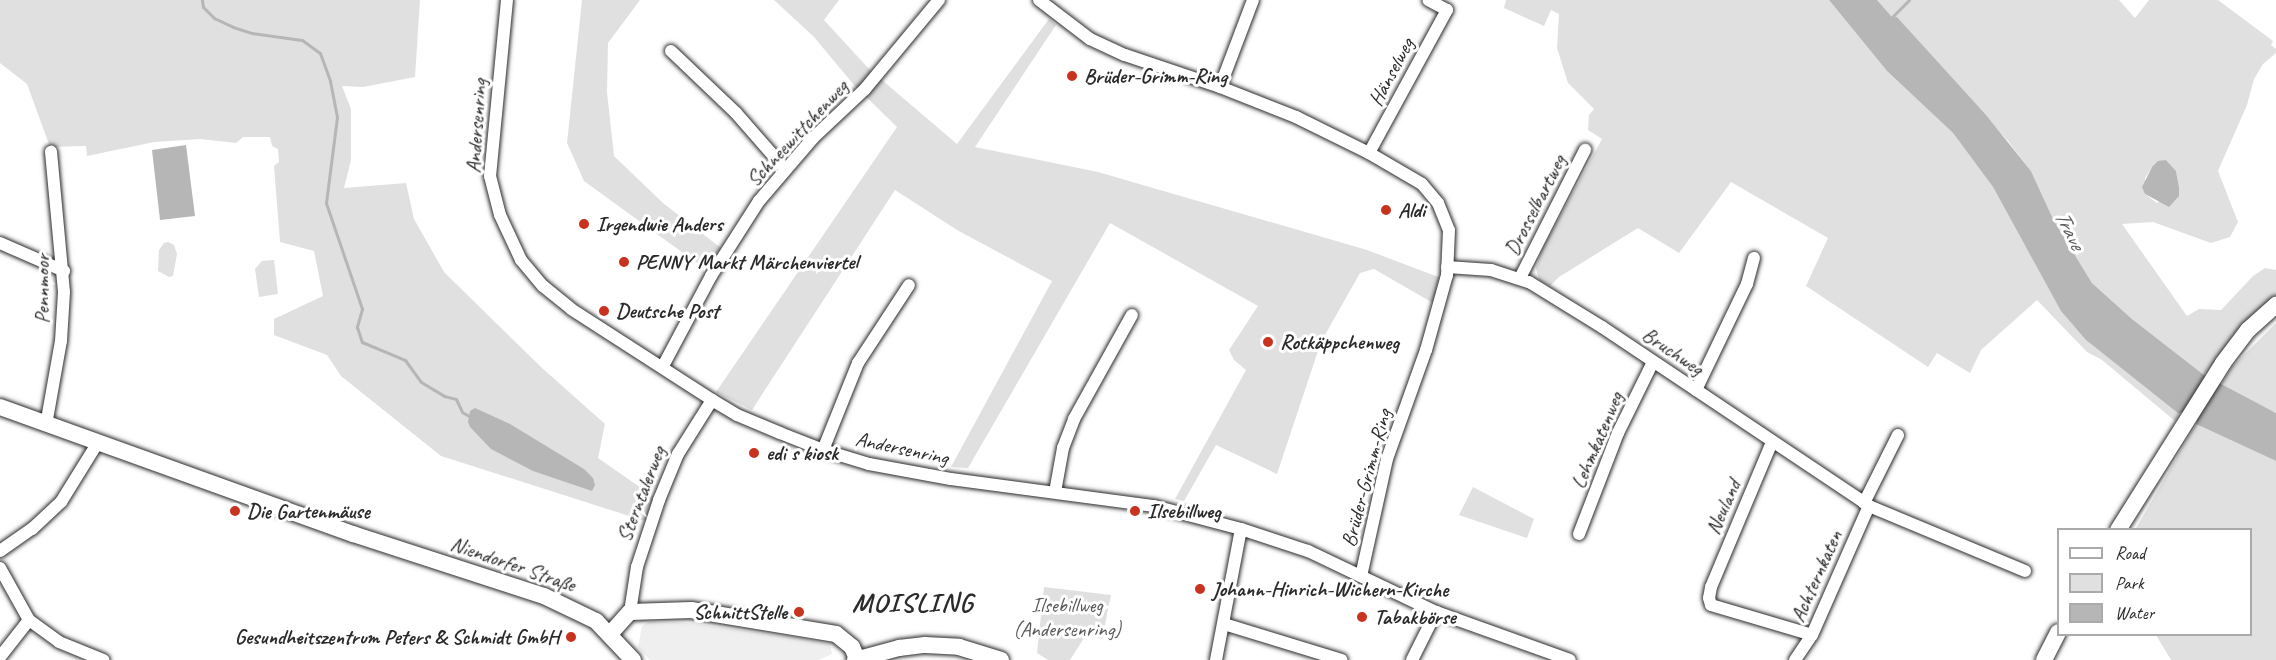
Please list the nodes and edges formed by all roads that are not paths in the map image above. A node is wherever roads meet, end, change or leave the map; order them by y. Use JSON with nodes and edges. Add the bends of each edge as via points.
{"nodes":[{"id":1,"x":507,"y":0,"type":"edge"},
{"id":2,"x":939,"y":0,"type":"edge"},
{"id":3,"x":1253,"y":0,"type":"edge"},
{"id":4,"x":1428,"y":0,"type":"edge"},
{"id":5,"x":1046,"y":2,"type":"edge"},
{"id":6,"x":672,"y":51,"type":"dead end"},
{"id":7,"x":1220,"y":87,"type":"junction"},
{"id":8,"x":1585,"y":150,"type":"dead end"},
{"id":9,"x":51,"y":152,"type":"dead end"},
{"id":10,"x":1369,"y":153,"type":"junction"},
{"id":11,"x":785,"y":169,"type":"junction"},
{"id":12,"x":0,"y":243,"type":"edge"},
{"id":13,"x":1754,"y":258,"type":"dead end"},
{"id":14,"x":1447,"y":267,"type":"junction"},
{"id":15,"x":64,"y":271,"type":"junction"},
{"id":16,"x":1520,"y":278,"type":"junction"},
{"id":17,"x":909,"y":285,"type":"dead end"},
{"id":18,"x":2276,"y":305,"type":"edge"},
{"id":19,"x":1132,"y":315,"type":"dead end"},
{"id":20,"x":1653,"y":362,"type":"junction"},
{"id":21,"x":663,"y":366,"type":"junction"},
{"id":22,"x":1696,"y":390,"type":"junction"},
{"id":23,"x":712,"y":400,"type":"junction"},
{"id":24,"x":0,"y":407,"type":"edge"},
{"id":25,"x":46,"y":425,"type":"junction"},
{"id":26,"x":1898,"y":435,"type":"dead end"},
{"id":27,"x":1772,"y":442,"type":"junction"},
{"id":28,"x":97,"y":444,"type":"junction"},
{"id":29,"x":823,"y":450,"type":"junction"},
{"id":30,"x":1054,"y":492,"type":"junction"},
{"id":31,"x":1866,"y":504,"type":"junction"},
{"id":32,"x":2119,"y":528,"type":"edge"},
{"id":33,"x":1241,"y":529,"type":"junction"},
{"id":34,"x":1579,"y":534,"type":"dead end"},
{"id":35,"x":0,"y":551,"type":"edge"},
{"id":36,"x":0,"y":568,"type":"edge"},
{"id":37,"x":2025,"y":571,"type":"dead end"},
{"id":38,"x":1361,"y":576,"type":"junction"},
{"id":39,"x":630,"y":612,"type":"junction"},
{"id":40,"x":1436,"y":612,"type":"junction"},
{"id":41,"x":29,"y":620,"type":"junction"},
{"id":42,"x":1224,"y":624,"type":"junction"},
{"id":43,"x":610,"y":634,"type":"junction"},
{"id":44,"x":2057,"y":634,"type":"edge"},
{"id":45,"x":1812,"y":635,"type":"junction"},
{"id":46,"x":0,"y":657,"type":"edge"},
{"id":47,"x":103,"y":660,"type":"edge"},
{"id":48,"x":633,"y":660,"type":"edge"},
{"id":49,"x":856,"y":660,"type":"edge"},
{"id":50,"x":1001,"y":660,"type":"edge"},
{"id":51,"x":1216,"y":660,"type":"edge"},
{"id":52,"x":1342,"y":660,"type":"edge"},
{"id":53,"x":1412,"y":660,"type":"edge"},
{"id":54,"x":1570,"y":660,"type":"edge"},
{"id":55,"x":1795,"y":660,"type":"edge"},
{"id":56,"x":2044,"y":660,"type":"edge"}],
"edges":[{"from":1,"to":21,"type":"street","name":"Andersenring","via":[[490,156],[490,176],[500,215],[521,260],[543,286],[571,309]]},
{"from":2,"to":11,"type":"street","name":"Schneewittchenweg","via":[[865,89]]},
{"from":3,"to":7,"type":"street"},
{"from":4,"to":10,"type":"street","name":"Hänselweg","via":[[1447,10]]},
{"from":5,"to":7,"type":"street","name":"Brüder-Grimm-Ring","via":[[1090,39]]},
{"from":6,"to":11,"type":"street","via":[[739,116]]},
{"from":7,"to":10,"type":"street","name":"Brüder-Grimm-Ring","via":[[1296,117]]},
{"from":8,"to":16,"type":"street","name":"Drosselbartweg"},
{"from":9,"to":15,"type":"street","name":"Pennmoor"},
{"from":10,"to":14,"type":"street","name":"Brüder-Grimm-Ring","via":[[1422,184],[1438,203],[1449,230]]},
{"from":11,"to":21,"type":"street","name":"Schneewittchenweg","via":[[725,252]]},
{"from":12,"to":15,"type":"street"},
{"from":13,"to":22,"type":"street","via":[[1747,284]]},
{"from":14,"to":16,"type":"street","name":"Bruchweg","via":[[1491,270]]},
{"from":14,"to":38,"type":"street","name":"Brüder-Grimm-Ring","via":[[1426,350],[1387,459]]},
{"from":15,"to":25,"type":"street","name":"Pennmoor","via":[[61,341]]},
{"from":16,"to":20,"type":"street","name":"Bruchweg","via":[[1548,292]]},
{"from":17,"to":29,"type":"street","via":[[854,371]]},
{"from":18,"to":32,"type":"main road","via":[[2248,330],[2216,373]]},
{"from":19,"to":30,"type":"street","via":[[1074,419]]},
{"from":20,"to":22,"type":"street","name":"Bruchweg"},
{"from":20,"to":34,"type":"street","name":"Lehmkatenweg","via":[[1618,433]]},
{"from":21,"to":23,"type":"street","name":"Andersenring"},
{"from":22,"to":27,"type":"street","name":"Bruchweg"},
{"from":23,"to":29,"type":"street","name":"Andersenring","via":[[756,424]]},
{"from":23,"to":39,"type":"street","name":"Sterntalerweg","via":[[678,454],[659,501],[637,567]]},
{"from":24,"to":25,"type":"main road","name":"Niendorfer Straße"},
{"from":25,"to":28,"type":"main road","name":"Niendorfer Straße"},
{"from":26,"to":31,"type":"street"},
{"from":27,"to":31,"type":"street","name":"Bruchweg"},
{"from":27,"to":45,"type":"street","name":"Neuland","via":[[1709,598],[1711,605]]},
{"from":28,"to":35,"type":"street","via":[[61,502]]},
{"from":28,"to":43,"type":"main road","name":"Niendorfer Straße","via":[[544,596],[581,612]]},
{"from":29,"to":30,"type":"street","name":"Andersenring","via":[[869,464],[951,479]]},
{"from":30,"to":33,"type":"street","name":"Andersenring","via":[[1154,506]]},
{"from":31,"to":37,"type":"street","name":"Bruchweg"},
{"from":31,"to":45,"type":"street","name":"Achternkaten"},
{"from":33,"to":38,"type":"street","name":"Andersenring","via":[[1308,551]]},
{"from":33,"to":42,"type":"street"},
{"from":36,"to":41,"type":"street"},
{"from":38,"to":40,"type":"street","name":"Andersenring"},
{"from":39,"to":43,"type":"main road"},
{"from":39,"to":49,"type":"main road","via":[[691,610],[812,628],[842,637],[852,647]]},
{"from":40,"to":53,"type":"street"},
{"from":40,"to":54,"type":"street","name":"Andersenring"},
{"from":41,"to":46,"type":"street"},
{"from":41,"to":47,"type":"street","via":[[59,642]]},
{"from":42,"to":51,"type":"street"},
{"from":42,"to":52,"type":"street"},
{"from":43,"to":48,"type":"main road"},
{"from":44,"to":56,"type":"main road"},
{"from":45,"to":55,"type":"street","name":"Achternkaten"},
{"from":49,"to":50,"type":"main road","via":[[925,645],[965,648]]}]}
